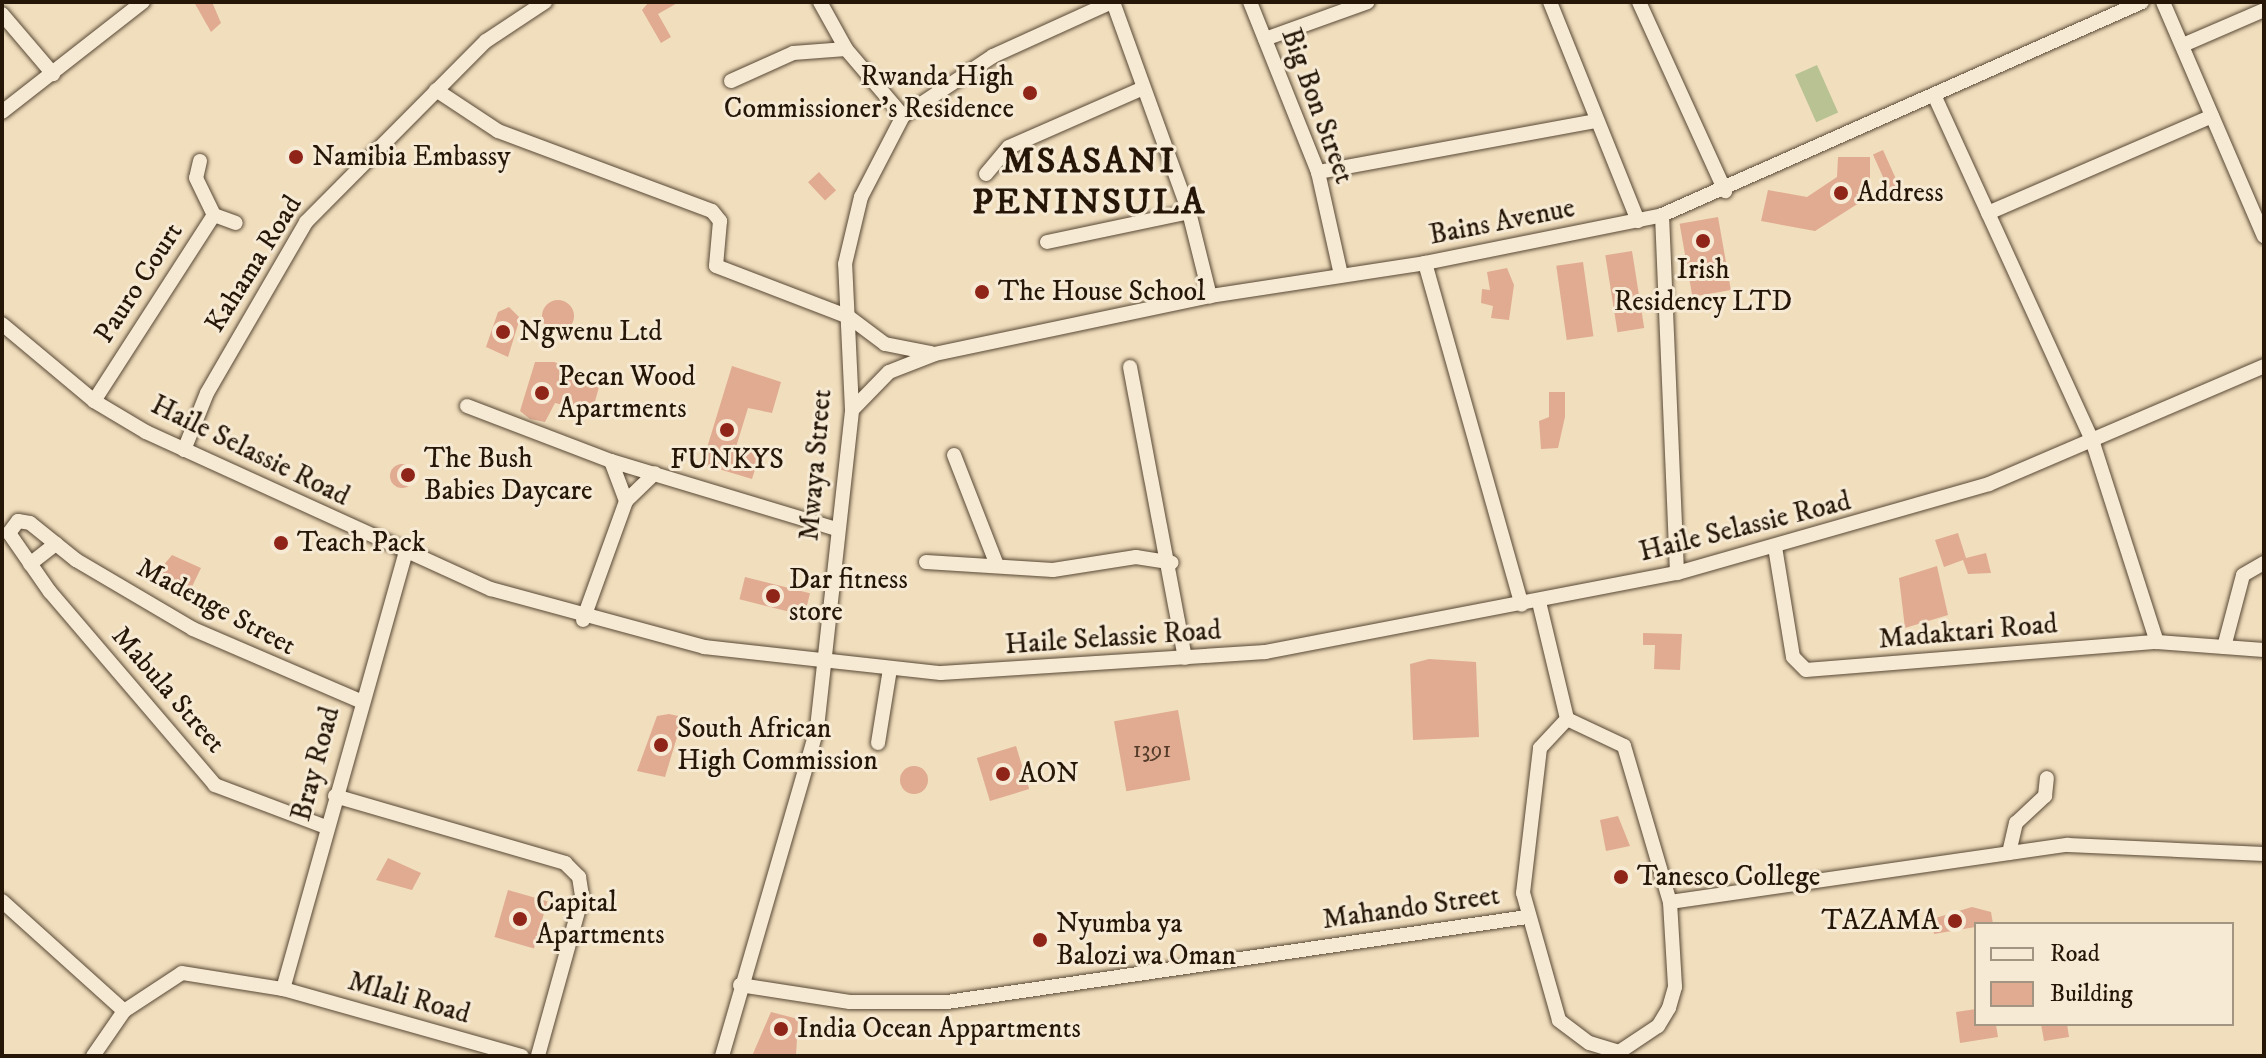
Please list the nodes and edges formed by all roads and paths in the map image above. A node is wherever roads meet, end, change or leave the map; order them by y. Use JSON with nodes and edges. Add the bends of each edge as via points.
{"nodes":[{"id":1,"x":143,"y":2,"type":"edge"},
{"id":2,"x":545,"y":2,"type":"edge"},
{"id":3,"x":820,"y":2,"type":"edge"},
{"id":4,"x":1112,"y":2,"type":"edge"},
{"id":5,"x":1250,"y":2,"type":"edge"},
{"id":6,"x":1368,"y":2,"type":"edge"},
{"id":7,"x":1550,"y":2,"type":"edge"},
{"id":8,"x":1639,"y":2,"type":"edge"},
{"id":9,"x":2142,"y":2,"type":"edge"},
{"id":10,"x":2163,"y":2,"type":"edge"},
{"id":11,"x":2264,"y":10,"type":"edge"},
{"id":12,"x":2,"y":14,"type":"edge"},
{"id":13,"x":1265,"y":39,"type":"junction"},
{"id":14,"x":2183,"y":45,"type":"junction"},
{"id":15,"x":846,"y":49,"type":"junction"},
{"id":16,"x":53,"y":74,"type":"junction"},
{"id":17,"x":731,"y":81,"type":"dead end"},
{"id":18,"x":1141,"y":89,"type":"junction"},
{"id":19,"x":436,"y":90,"type":"junction"},
{"id":20,"x":1934,"y":95,"type":"junction"},
{"id":21,"x":2,"y":112,"type":"edge"},
{"id":22,"x":903,"y":116,"type":"junction"},
{"id":23,"x":2212,"y":116,"type":"junction"},
{"id":24,"x":1596,"y":121,"type":"junction"},
{"id":25,"x":200,"y":161,"type":"dead end"},
{"id":26,"x":1318,"y":172,"type":"junction"},
{"id":27,"x":986,"y":174,"type":"dead end"},
{"id":28,"x":1725,"y":191,"type":"junction"},
{"id":29,"x":1189,"y":212,"type":"junction"},
{"id":30,"x":1988,"y":213,"type":"junction"},
{"id":31,"x":214,"y":215,"type":"junction"},
{"id":32,"x":1662,"y":215,"type":"junction"},
{"id":33,"x":1638,"y":221,"type":"junction"},
{"id":34,"x":236,"y":223,"type":"dead end"},
{"id":35,"x":2264,"y":236,"type":"edge"},
{"id":36,"x":1047,"y":242,"type":"dead end"},
{"id":37,"x":1425,"y":263,"type":"junction"},
{"id":38,"x":1341,"y":275,"type":"junction"},
{"id":39,"x":1210,"y":296,"type":"junction"},
{"id":40,"x":849,"y":317,"type":"junction"},
{"id":41,"x":2,"y":324,"type":"edge"},
{"id":42,"x":935,"y":354,"type":"junction"},
{"id":43,"x":2264,"y":366,"type":"edge"},
{"id":44,"x":1130,"y":367,"type":"dead end"},
{"id":45,"x":94,"y":401,"type":"junction"},
{"id":46,"x":467,"y":406,"type":"dead end"},
{"id":47,"x":852,"y":410,"type":"junction"},
{"id":48,"x":2093,"y":443,"type":"junction"},
{"id":49,"x":184,"y":450,"type":"junction"},
{"id":50,"x":954,"y":455,"type":"dead end"},
{"id":51,"x":611,"y":461,"type":"junction"},
{"id":52,"x":655,"y":473,"type":"junction"},
{"id":53,"x":626,"y":501,"type":"junction"},
{"id":54,"x":836,"y":529,"type":"junction"},
{"id":55,"x":9,"y":533,"type":"joint"},
{"id":56,"x":56,"y":544,"type":"junction"},
{"id":57,"x":1775,"y":547,"type":"junction"},
{"id":58,"x":405,"y":554,"type":"junction"},
{"id":59,"x":926,"y":562,"type":"dead end"},
{"id":60,"x":996,"y":563,"type":"junction"},
{"id":61,"x":1172,"y":563,"type":"junction"},
{"id":62,"x":2264,"y":563,"type":"edge"},
{"id":63,"x":30,"y":564,"type":"junction"},
{"id":64,"x":1677,"y":573,"type":"junction"},
{"id":65,"x":1539,"y":602,"type":"junction"},
{"id":66,"x":1522,"y":605,"type":"junction"},
{"id":67,"x":583,"y":620,"type":"junction"},
{"id":68,"x":2157,"y":642,"type":"junction"},
{"id":69,"x":2224,"y":647,"type":"junction"},
{"id":70,"x":2264,"y":650,"type":"edge"},
{"id":71,"x":1185,"y":658,"type":"junction"},
{"id":72,"x":826,"y":664,"type":"junction"},
{"id":73,"x":890,"y":669,"type":"junction"},
{"id":74,"x":360,"y":701,"type":"junction"},
{"id":75,"x":1567,"y":719,"type":"junction"},
{"id":76,"x":878,"y":743,"type":"dead end"},
{"id":77,"x":2047,"y":778,"type":"dead end"},
{"id":78,"x":335,"y":796,"type":"junction"},
{"id":79,"x":326,"y":827,"type":"junction"},
{"id":80,"x":2009,"y":853,"type":"junction"},
{"id":81,"x":2264,"y":854,"type":"edge"},
{"id":82,"x":2,"y":901,"type":"edge"},
{"id":83,"x":1670,"y":902,"type":"junction"},
{"id":84,"x":1527,"y":917,"type":"junction"},
{"id":85,"x":740,"y":985,"type":"junction"},
{"id":86,"x":283,"y":989,"type":"junction"},
{"id":87,"x":124,"y":1011,"type":"junction"},
{"id":88,"x":1619,"y":1054,"type":"edge"},
{"id":89,"x":93,"y":1056,"type":"edge"},
{"id":90,"x":522,"y":1056,"type":"edge"},
{"id":91,"x":538,"y":1056,"type":"edge"},
{"id":92,"x":722,"y":1056,"type":"edge"}],
"edges":[{"from":1,"to":16,"type":"street"},
{"from":2,"to":19,"type":"street","name":"Kahama Road","via":[[486,41]]},
{"from":3,"to":15,"type":"street"},
{"from":4,"to":18,"type":"street"},
{"from":4,"to":22,"type":"street","name":"Mwaya Street","via":[[993,56]]},
{"from":5,"to":13,"type":"street","name":"Big Bon Street"},
{"from":6,"to":13,"type":"street"},
{"from":7,"to":24,"type":"street"},
{"from":8,"to":28,"type":"street"},
{"from":9,"to":20,"type":"street","name":"Bains Avenue"},
{"from":10,"to":14,"type":"street"},
{"from":11,"to":14,"type":"street"},
{"from":12,"to":16,"type":"street"},
{"from":13,"to":26,"type":"street","name":"Big Bon Street"},
{"from":14,"to":23,"type":"street"},
{"from":15,"to":17,"type":"street","via":[[793,53]]},
{"from":15,"to":22,"type":"street"},
{"from":16,"to":21,"type":"street"},
{"from":18,"to":27,"type":"street","via":[[1009,147]]},
{"from":18,"to":29,"type":"street"},
{"from":19,"to":40,"type":"street","via":[[498,131],[712,211],[720,221],[716,266]]},
{"from":19,"to":49,"type":"street","name":"Kahama Road","via":[[306,222],[215,379]]},
{"from":20,"to":28,"type":"street","name":"Bains Avenue"},
{"from":20,"to":30,"type":"street"},
{"from":22,"to":40,"type":"street","name":"Mwaya Street","via":[[875,163],[849,235]]},
{"from":23,"to":30,"type":"street"},
{"from":23,"to":35,"type":"street"},
{"from":24,"to":26,"type":"street"},
{"from":24,"to":33,"type":"street"},
{"from":25,"to":31,"type":"street","via":[[196,178]]},
{"from":26,"to":38,"type":"street","name":"Big Bon Street"},
{"from":28,"to":32,"type":"street","name":"Bains Avenue"},
{"from":29,"to":36,"type":"street"},
{"from":29,"to":39,"type":"street"},
{"from":30,"to":48,"type":"street"},
{"from":31,"to":34,"type":"street","name":"Pauro Court"},
{"from":31,"to":45,"type":"street","name":"Pauro Court"},
{"from":32,"to":33,"type":"street","name":"Bains Avenue"},
{"from":32,"to":64,"type":"street"},
{"from":33,"to":37,"type":"street","name":"Bains Avenue"},
{"from":37,"to":38,"type":"street","name":"Bains Avenue"},
{"from":37,"to":66,"type":"street"},
{"from":38,"to":39,"type":"street","name":"Bains Avenue"},
{"from":39,"to":42,"type":"street","name":"Bains Avenue"},
{"from":40,"to":42,"type":"street","via":[[885,344]]},
{"from":40,"to":47,"type":"street","name":"Mwaya Street"},
{"from":41,"to":45,"type":"street","name":"Haile Selassie Road"},
{"from":42,"to":47,"type":"street","name":"Bains Avenue","via":[[889,372]]},
{"from":43,"to":48,"type":"street","name":"Haile Selassie Road"},
{"from":44,"to":61,"type":"street"},
{"from":45,"to":49,"type":"street","name":"Haile Selassie Road"},
{"from":46,"to":51,"type":"street"},
{"from":47,"to":54,"type":"street","name":"Mwaya Street"},
{"from":48,"to":57,"type":"street","name":"Haile Selassie Road","via":[[1913,510]]},
{"from":48,"to":68,"type":"street"},
{"from":49,"to":58,"type":"street","name":"Haile Selassie Road"},
{"from":50,"to":60,"type":"street"},
{"from":51,"to":52,"type":"street"},
{"from":51,"to":53,"type":"street"},
{"from":52,"to":53,"type":"street"},
{"from":52,"to":54,"type":"street"},
{"from":53,"to":67,"type":"street"},
{"from":54,"to":72,"type":"street","name":"Mwaya Street"},
{"from":55,"to":56,"type":"street","name":"Madenge Street","via":[[24,521]]},
{"from":55,"to":63,"type":"street","name":"Mabula Street"},
{"from":56,"to":63,"type":"street"},
{"from":56,"to":74,"type":"street","name":"Madenge Street","via":[[193,629]]},
{"from":57,"to":64,"type":"street","name":"Haile Selassie Road"},
{"from":57,"to":68,"type":"street","name":"Madaktari Road","via":[[1793,657],[1806,670]]},
{"from":58,"to":67,"type":"street","name":"Haile Selassie Road"},
{"from":58,"to":74,"type":"street","name":"Bray Road"},
{"from":59,"to":60,"type":"street"},
{"from":60,"to":61,"type":"street","via":[[1053,570],[1136,557]]},
{"from":61,"to":71,"type":"street"},
{"from":62,"to":69,"type":"street","via":[[2243,575]]},
{"from":63,"to":79,"type":"street","name":"Mabula Street","via":[[215,785]]},
{"from":64,"to":65,"type":"street","name":"Haile Selassie Road"},
{"from":65,"to":66,"type":"street","name":"Haile Selassie Road"},
{"from":65,"to":75,"type":"street"},
{"from":66,"to":71,"type":"street","name":"Haile Selassie Road","via":[[1279,650]]},
{"from":67,"to":72,"type":"street","name":"Haile Selassie Road"},
{"from":68,"to":69,"type":"street","name":"Madaktari Road"},
{"from":69,"to":70,"type":"street","name":"Madaktari Road"},
{"from":71,"to":73,"type":"street","name":"Haile Selassie Road","via":[[1031,673]]},
{"from":72,"to":73,"type":"street","name":"Haile Selassie Road"},
{"from":72,"to":85,"type":"street","name":"Mwaya Street","via":[[813,743]]},
{"from":73,"to":76,"type":"street"},
{"from":74,"to":78,"type":"street","name":"Bray Road"},
{"from":75,"to":83,"type":"street","name":"Mahando Street","via":[[1624,746]]},
{"from":75,"to":84,"type":"street","via":[[1540,748],[1536,764]]},
{"from":77,"to":80,"type":"street","via":[[2045,796],[2016,823]]},
{"from":78,"to":79,"type":"street","name":"Bray Road"},
{"from":78,"to":91,"type":"street","via":[[565,863],[579,877],[582,897]]},
{"from":79,"to":86,"type":"street","name":"Bray Road"},
{"from":80,"to":81,"type":"street","via":[[2099,845]]},
{"from":80,"to":83,"type":"street"},
{"from":82,"to":87,"type":"street"},
{"from":83,"to":88,"type":"street","name":"Mahando Street","via":[[1675,987],[1669,1008],[1658,1026]]},
{"from":84,"to":85,"type":"street","name":"Mahando Street","via":[[947,1002],[850,1002]]},
{"from":84,"to":88,"type":"street","name":"Mahando Street","via":[[1559,1020],[1589,1043]]},
{"from":85,"to":92,"type":"street","name":"Mwaya Street"},
{"from":86,"to":87,"type":"street","name":"Mlali Road","via":[[182,973]]},
{"from":86,"to":90,"type":"street","name":"Mlali Road"},
{"from":87,"to":89,"type":"street"}]}
